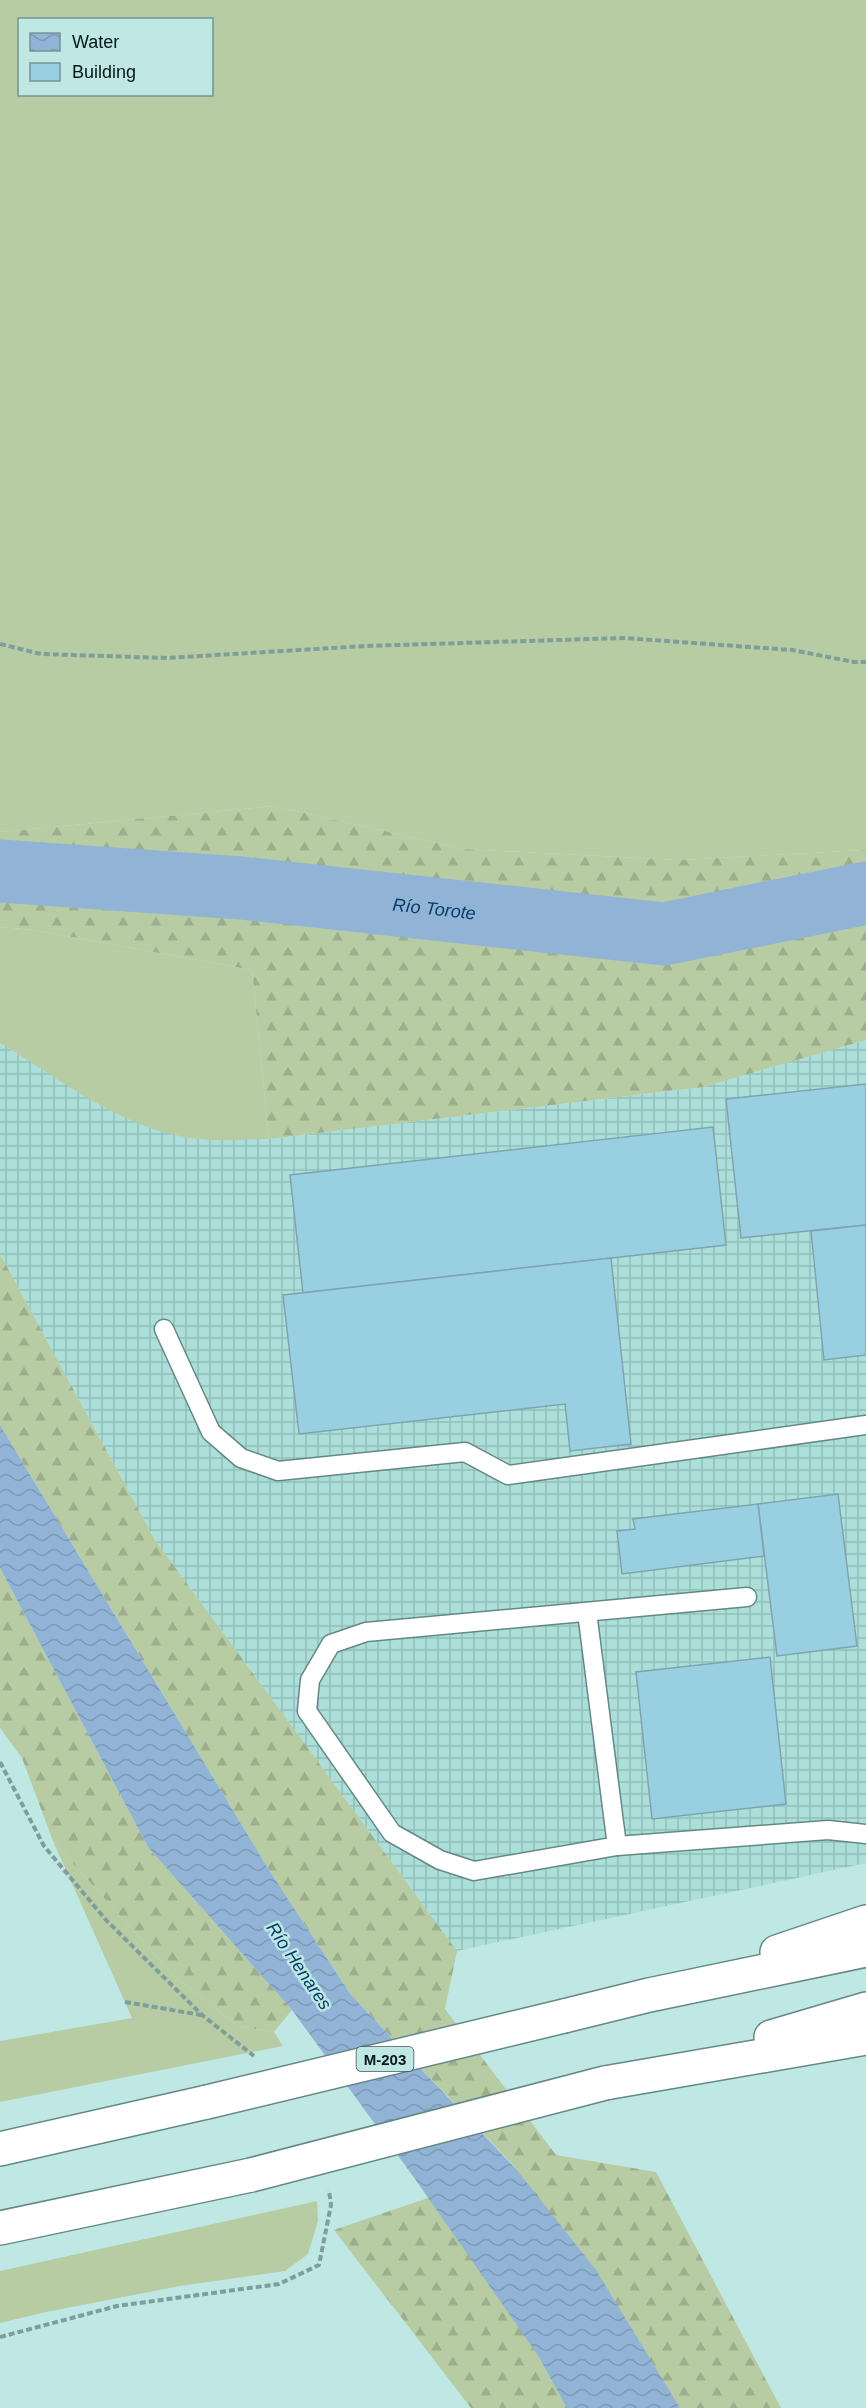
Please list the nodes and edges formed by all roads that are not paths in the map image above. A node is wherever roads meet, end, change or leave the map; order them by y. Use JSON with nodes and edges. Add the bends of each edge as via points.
{"nodes":[{"id":1,"x":164,"y":1329,"type":"dead end"},
{"id":2,"x":866,"y":1425,"type":"edge"},
{"id":3,"x":747,"y":1597,"type":"dead end"},
{"id":4,"x":587,"y":1612,"type":"junction"},
{"id":5,"x":866,"y":1834,"type":"edge"},
{"id":6,"x":617,"y":1846,"type":"junction"},
{"id":7,"x":866,"y":1922,"type":"edge"},
{"id":8,"x":866,"y":1950,"type":"edge"},
{"id":9,"x":650,"y":1995,"type":"junction"},
{"id":10,"x":866,"y":2009,"type":"edge"},
{"id":11,"x":866,"y":2038,"type":"edge"},
{"id":12,"x":652,"y":2073,"type":"junction"},
{"id":13,"x":0,"y":2149,"type":"edge"},
{"id":14,"x":0,"y":2228,"type":"edge"}],
"edges":[{"from":1,"to":2,"type":"lane","via":[[212,1432],[240,1458],[278,1471],[465,1452],[508,1475]]},
{"from":3,"to":4,"type":"lane"},
{"from":4,"to":6,"type":"lane"},
{"from":4,"to":6,"type":"lane","via":[[366,1632],[331,1644],[310,1680],[307,1711],[392,1833],[440,1860],[474,1871]]},
{"from":5,"to":6,"type":"lane","via":[[828,1830]]},
{"from":7,"to":9,"type":"highway"},
{"from":8,"to":9,"type":"highway","number":"M-203"},
{"from":9,"to":13,"type":"highway","number":"M-203","bridge":true},
{"from":10,"to":12,"type":"highway"},
{"from":11,"to":12,"type":"highway"},
{"from":12,"to":14,"type":"highway","bridge":true,"via":[[251,2175]]}]}
